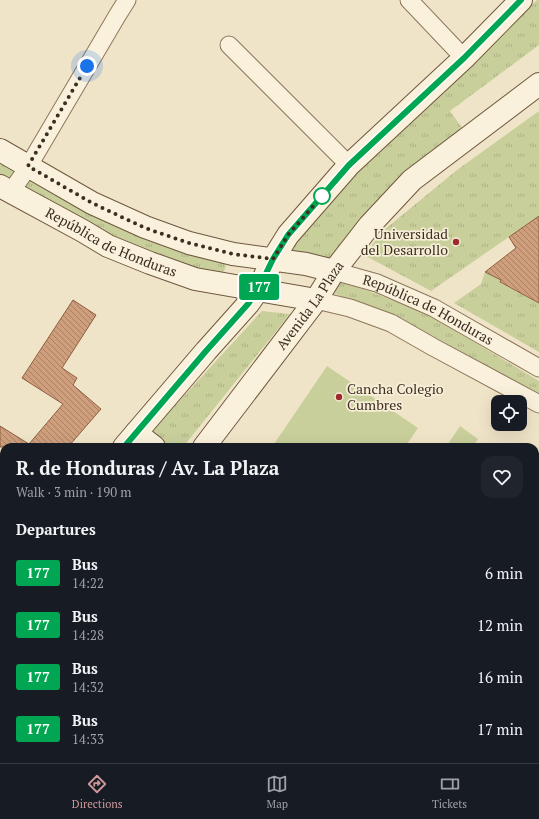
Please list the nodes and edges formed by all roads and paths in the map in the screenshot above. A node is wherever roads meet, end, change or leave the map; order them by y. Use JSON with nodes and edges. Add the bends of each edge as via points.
{"nodes":[{"id":1,"x":127,"y":0,"type":"edge"},
{"id":2,"x":409,"y":0,"type":"edge"},
{"id":3,"x":521,"y":0,"type":"edge"},
{"id":4,"x":229,"y":45,"type":"dead end"},
{"id":5,"x":464,"y":58,"type":"junction"},
{"id":6,"x":539,"y":84,"type":"edge"},
{"id":7,"x":0,"y":150,"type":"edge"},
{"id":8,"x":349,"y":165,"type":"junction"},
{"id":9,"x":28,"y":166,"type":"junction"},
{"id":10,"x":5,"y":189,"type":"edge"},
{"id":11,"x":273,"y":259,"type":"junction"},
{"id":12,"x":334,"y":271,"type":"junction"},
{"id":13,"x":258,"y":290,"type":"junction"},
{"id":14,"x":316,"y":300,"type":"junction"},
{"id":15,"x":539,"y":368,"type":"edge"},
{"id":16,"x":539,"y":404,"type":"edge"},
{"id":17,"x":130,"y":440,"type":"edge"},
{"id":18,"x":140,"y":443,"type":"edge"},
{"id":19,"x":207,"y":443,"type":"edge"}],
"edges":[{"from":1,"to":9,"type":"street"},
{"from":2,"to":5,"type":"street"},
{"from":3,"to":5,"type":"main road"},
{"from":4,"to":8,"type":"street"},
{"from":5,"to":8,"type":"main road"},
{"from":6,"to":12,"type":"main road","name":"Avenida La Plaza","via":[[412,180],[369,226]]},
{"from":7,"to":9,"type":"main road","name":"República de Honduras"},
{"from":8,"to":11,"type":"main road","via":[[288,235]]},
{"from":9,"to":10,"type":"street"},
{"from":9,"to":11,"type":"main road","name":"República de Honduras","via":[[92,203],[145,228],[233,254]]},
{"from":10,"to":13,"type":"main road","name":"República de Honduras","via":[[108,246],[150,263],[195,278]]},
{"from":11,"to":12,"type":"main road","name":"República de Honduras"},
{"from":11,"to":13,"type":"main road"},
{"from":12,"to":14,"type":"main road","name":"Avenida La Plaza"},
{"from":12,"to":15,"type":"street","name":"República de Honduras","via":[[377,283],[434,308]]},
{"from":13,"to":14,"type":"main road","name":"República de Honduras"},
{"from":13,"to":17,"type":"main road"},
{"from":14,"to":16,"type":"street","name":"República de Honduras","via":[[350,308],[391,323]]},
{"from":14,"to":19,"type":"main road","name":"Avenida La Plaza"},
{"from":17,"to":18,"type":"main road"}]}
